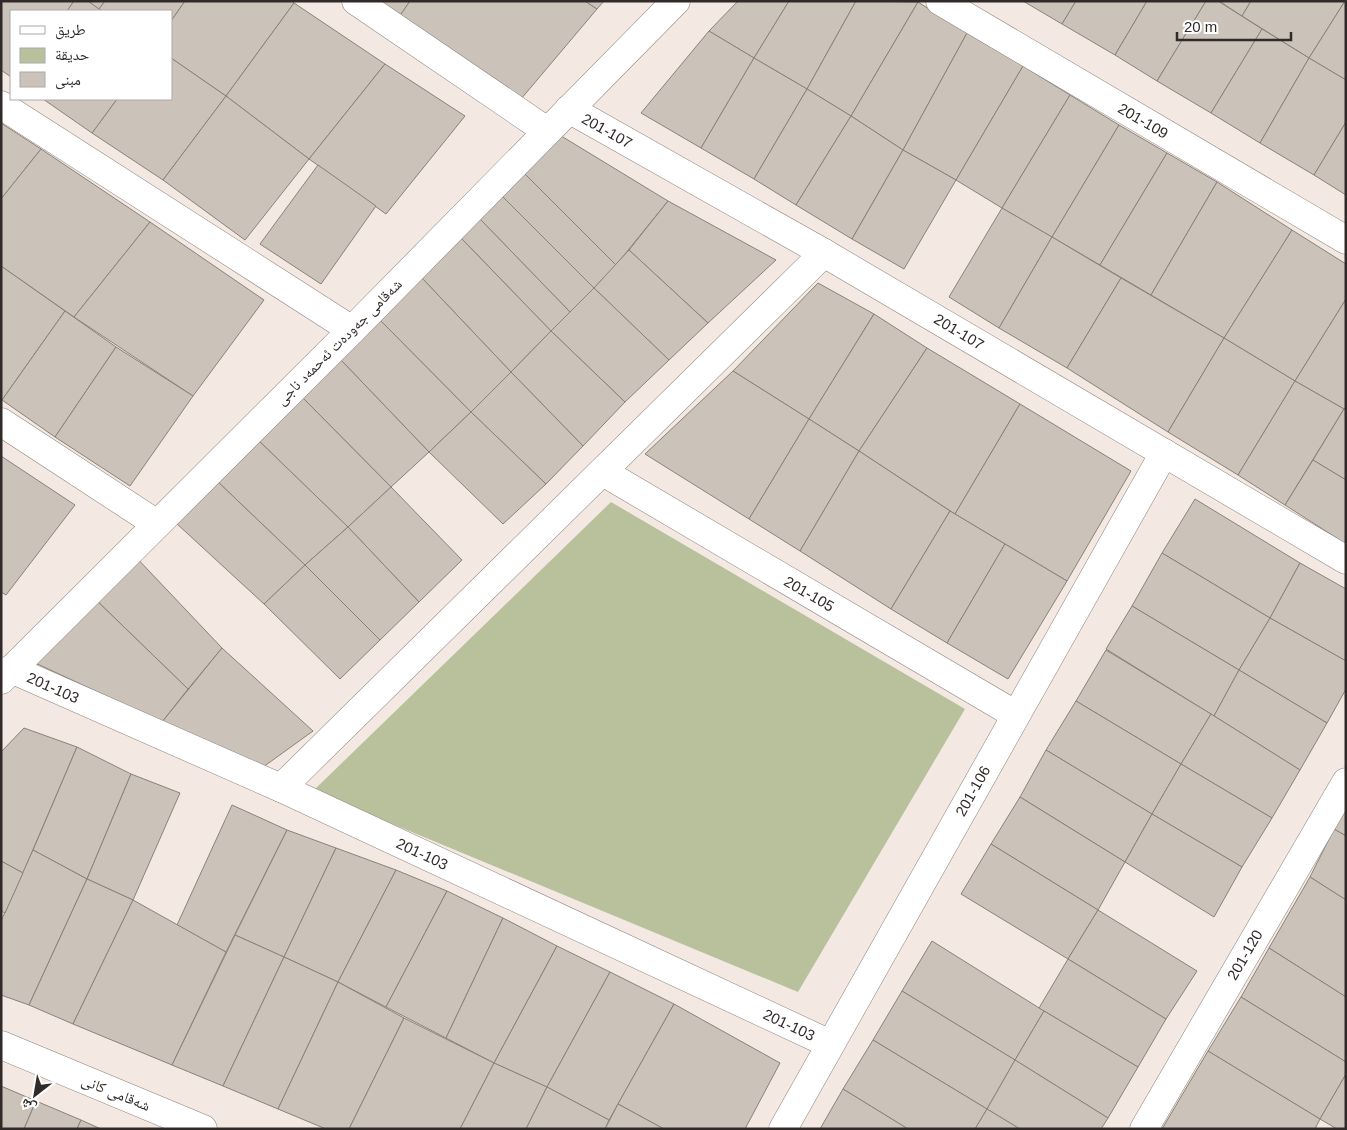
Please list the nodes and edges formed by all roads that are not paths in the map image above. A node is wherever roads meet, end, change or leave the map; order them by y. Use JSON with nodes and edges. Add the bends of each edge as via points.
{"nodes":[{"id":1,"x":356,"y":1,"type":"edge"},
{"id":2,"x":676,"y":1,"type":"edge"},
{"id":3,"x":940,"y":1,"type":"edge"},
{"id":4,"x":1,"y":105,"type":"edge"},
{"id":5,"x":569,"y":109,"type":"junction"},
{"id":6,"x":547,"y":131,"type":"junction"},
{"id":7,"x":1346,"y":240,"type":"edge"},
{"id":8,"x":824,"y":252,"type":"junction"},
{"id":9,"x":352,"y":330,"type":"junction"},
{"id":10,"x":1,"y":422,"type":"edge"},
{"id":11,"x":1164,"y":453,"type":"junction"},
{"id":12,"x":603,"y":472,"type":"junction"},
{"id":13,"x":157,"y":524,"type":"junction"},
{"id":14,"x":1346,"y":560,"type":"edge"},
{"id":15,"x":6,"y":675,"type":"edge"},
{"id":16,"x":1016,"y":715,"type":"junction"},
{"id":17,"x":1346,"y":782,"type":"edge"},
{"id":18,"x":281,"y":788,"type":"junction"},
{"id":19,"x":830,"y":1044,"type":"junction"},
{"id":20,"x":1,"y":1045,"type":"edge"},
{"id":21,"x":203,"y":1129,"type":"edge"},
{"id":22,"x":783,"y":1129,"type":"edge"},
{"id":23,"x":1144,"y":1129,"type":"edge"}],
"edges":[{"from":1,"to":6,"type":"street"},
{"from":2,"to":5,"type":"street","name":"شەقامی جەودەت ئەحمەد ناجی"},
{"from":3,"to":7,"type":"street","name":"201-109"},
{"from":4,"to":9,"type":"street"},
{"from":5,"to":6,"type":"street","name":"شەقامی جەودەت ئەحمەد ناجی"},
{"from":5,"to":8,"type":"street","name":"201-107"},
{"from":6,"to":9,"type":"street","name":"شەقامی جەودەت ئەحمەد ناجی"},
{"from":8,"to":11,"type":"street","name":"201-107"},
{"from":8,"to":12,"type":"street"},
{"from":9,"to":13,"type":"street","name":"شەقامی جەودەت ئەحمەد ناجی"},
{"from":10,"to":13,"type":"street"},
{"from":11,"to":14,"type":"street","name":"201-107"},
{"from":11,"to":16,"type":"street","name":"201-106"},
{"from":12,"to":16,"type":"street","name":"201-105"},
{"from":12,"to":18,"type":"street"},
{"from":13,"to":15,"type":"street","name":"شەقامی جەودەت ئەحمەد ناجی"},
{"from":15,"to":18,"type":"street","name":"201-103"},
{"from":16,"to":19,"type":"street","name":"201-106"},
{"from":17,"to":23,"type":"street","name":"201-120"},
{"from":18,"to":19,"type":"street","name":"201-103"},
{"from":19,"to":22,"type":"street","name":"201-106"},
{"from":20,"to":21,"type":"street","name":"شەقامی کانی"}]}
